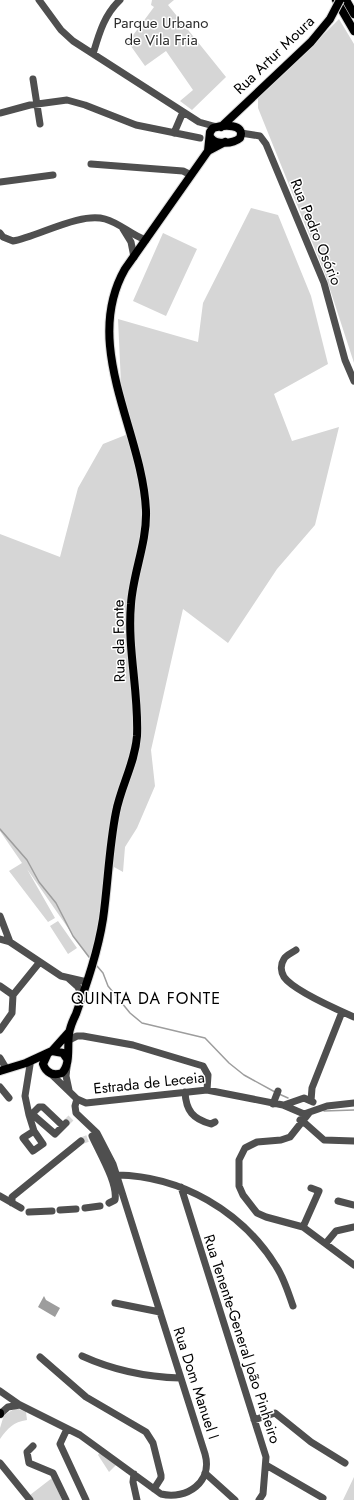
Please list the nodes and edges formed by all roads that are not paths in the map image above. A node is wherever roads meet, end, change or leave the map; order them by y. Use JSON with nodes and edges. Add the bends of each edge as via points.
{"nodes":[{"id":1,"x":39,"y":0,"type":"edge"},
{"id":2,"x":120,"y":0,"type":"edge"},
{"id":3,"x":336,"y":0,"type":"edge"},
{"id":4,"x":340,"y":0,"type":"edge"},
{"id":5,"x":346,"y":0,"type":"edge"},
{"id":6,"x":354,"y":14,"type":"edge"},
{"id":7,"x":354,"y":31,"type":"edge"},
{"id":8,"x":93,"y":54,"type":"junction"},
{"id":9,"x":33,"y":79,"type":"dead end"},
{"id":10,"x":36,"y":104,"type":"junction"},
{"id":11,"x":239,"y":109,"type":"junction"},
{"id":12,"x":183,"y":112,"type":"junction"},
{"id":13,"x":0,"y":113,"type":"edge"},
{"id":14,"x":199,"y":122,"type":"junction"},
{"id":15,"x":40,"y":124,"type":"dead end"},
{"id":16,"x":219,"y":127,"type":"junction"},
{"id":17,"x":240,"y":130,"type":"junction"},
{"id":18,"x":174,"y":133,"type":"junction"},
{"id":19,"x":210,"y":136,"type":"junction"},
{"id":20,"x":200,"y":138,"type":"dead end"},
{"id":21,"x":225,"y":142,"type":"junction"},
{"id":22,"x":208,"y":151,"type":"junction"},
{"id":23,"x":91,"y":164,"type":"dead end"},
{"id":24,"x":53,"y":175,"type":"dead end"},
{"id":25,"x":191,"y":175,"type":"junction"},
{"id":26,"x":0,"y":182,"type":"edge"},
{"id":27,"x":121,"y":226,"type":"junction"},
{"id":28,"x":0,"y":233,"type":"edge"},
{"id":29,"x":146,"y":240,"type":"junction"},
{"id":30,"x":134,"y":257,"type":"junction"},
{"id":31,"x":354,"y":381,"type":"edge"},
{"id":32,"x":0,"y":916,"type":"edge"},
{"id":33,"x":0,"y":939,"type":"edge"},
{"id":34,"x":10,"y":942,"type":"junction"},
{"id":35,"x":296,"y":950,"type":"dead end"},
{"id":36,"x":39,"y":963,"type":"junction"},
{"id":37,"x":68,"y":978,"type":"junction"},
{"id":38,"x":87,"y":982,"type":"junction"},
{"id":39,"x":0,"y":986,"type":"edge"},
{"id":40,"x":13,"y":995,"type":"junction"},
{"id":41,"x":82,"y":996,"type":"junction"},
{"id":42,"x":342,"y":1012,"type":"junction"},
{"id":43,"x":354,"y":1017,"type":"edge"},
{"id":44,"x":0,"y":1030,"type":"edge"},
{"id":45,"x":69,"y":1033,"type":"junction"},
{"id":46,"x":50,"y":1052,"type":"junction"},
{"id":47,"x":0,"y":1058,"type":"edge"},
{"id":48,"x":67,"y":1063,"type":"junction"},
{"id":49,"x":28,"y":1064,"type":"junction"},
{"id":50,"x":5,"y":1069,"type":"edge"},
{"id":51,"x":48,"y":1072,"type":"junction"},
{"id":52,"x":312,"y":1088,"type":"junction"},
{"id":53,"x":0,"y":1089,"type":"edge"},
{"id":54,"x":70,"y":1090,"type":"junction"},
{"id":55,"x":208,"y":1090,"type":"junction"},
{"id":56,"x":185,"y":1092,"type":"junction"},
{"id":57,"x":277,"y":1094,"type":"dead end"},
{"id":58,"x":9,"y":1098,"type":"dead end"},
{"id":59,"x":77,"y":1099,"type":"junction"},
{"id":60,"x":301,"y":1100,"type":"junction"},
{"id":61,"x":312,"y":1102,"type":"junction"},
{"id":62,"x":354,"y":1103,"type":"edge"},
{"id":63,"x":273,"y":1104,"type":"junction"},
{"id":64,"x":283,"y":1105,"type":"junction"},
{"id":65,"x":327,"y":1106,"type":"junction"},
{"id":66,"x":299,"y":1111,"type":"junction"},
{"id":67,"x":310,"y":1112,"type":"junction"},
{"id":68,"x":31,"y":1114,"type":"junction"},
{"id":69,"x":302,"y":1121,"type":"junction"},
{"id":70,"x":215,"y":1122,"type":"dead end"},
{"id":71,"x":34,"y":1131,"type":"dead end"},
{"id":72,"x":93,"y":1136,"type":"junction"},
{"id":73,"x":81,"y":1141,"type":"tunnel mouth"},
{"id":74,"x":354,"y":1141,"type":"edge"},
{"id":75,"x":117,"y":1175,"type":"junction"},
{"id":76,"x":181,"y":1187,"type":"junction"},
{"id":77,"x":311,"y":1188,"type":"dead end"},
{"id":78,"x":0,"y":1196,"type":"edge"},
{"id":79,"x":338,"y":1201,"type":"dead end"},
{"id":80,"x":12,"y":1203,"type":"junction"},
{"id":81,"x":109,"y":1203,"type":"dead end"},
{"id":82,"x":354,"y":1205,"type":"edge"},
{"id":83,"x":100,"y":1206,"type":"dead end"},
{"id":84,"x":21,"y":1208,"type":"dead end"},
{"id":85,"x":85,"y":1208,"type":"dead end"},
{"id":86,"x":76,"y":1209,"type":"dead end"},
{"id":87,"x":60,"y":1210,"type":"dead end"},
{"id":88,"x":52,"y":1211,"type":"dead end"},
{"id":89,"x":29,"y":1212,"type":"dead end"},
{"id":90,"x":303,"y":1227,"type":"junction"},
{"id":91,"x":354,"y":1227,"type":"edge"},
{"id":92,"x":326,"y":1243,"type":"junction"},
{"id":93,"x":354,"y":1265,"type":"edge"},
{"id":94,"x":115,"y":1302,"type":"dead end"},
{"id":95,"x":293,"y":1306,"type":"dead end"},
{"id":96,"x":160,"y":1312,"type":"junction"},
{"id":97,"x":40,"y":1356,"type":"dead end"},
{"id":98,"x":82,"y":1356,"type":"dead end"},
{"id":99,"x":180,"y":1378,"type":"junction"},
{"id":100,"x":0,"y":1391,"type":"edge"},
{"id":101,"x":20,"y":1405,"type":"junction"},
{"id":102,"x":0,"y":1413,"type":"edge"},
{"id":103,"x":254,"y":1420,"type":"junction"},
{"id":104,"x":67,"y":1429,"type":"junction"},
{"id":105,"x":32,"y":1446,"type":"dead end"},
{"id":106,"x":0,"y":1463,"type":"edge"},
{"id":107,"x":345,"y":1463,"type":"dead end"},
{"id":108,"x":266,"y":1465,"type":"junction"},
{"id":109,"x":205,"y":1473,"type":"junction"},
{"id":110,"x":134,"y":1474,"type":"junction"},
{"id":111,"x":154,"y":1489,"type":"junction"},
{"id":112,"x":324,"y":1498,"type":"dead end"},
{"id":113,"x":30,"y":1500,"type":"edge"},
{"id":114,"x":66,"y":1500,"type":"edge"},
{"id":115,"x":86,"y":1500,"type":"edge"},
{"id":116,"x":137,"y":1500,"type":"edge"},
{"id":117,"x":234,"y":1500,"type":"edge"},
{"id":118,"x":259,"y":1500,"type":"edge"}],
"edges":[{"from":1,"to":8,"type":"street","via":[[72,41]]},
{"from":2,"to":8,"type":"street","via":[[110,10],[100,28]]},
{"from":3,"to":7,"type":"main road"},
{"from":4,"to":11,"type":"main road","name":"Rua Artur Moura","bridge":true,"via":[[330,19],[311,42]]},
{"from":5,"to":6,"type":"main road"},
{"from":8,"to":12,"type":"street"},
{"from":9,"to":10,"type":"street"},
{"from":10,"to":13,"type":"street"},
{"from":10,"to":15,"type":"street"},
{"from":10,"to":18,"type":"street","via":[[72,101],[136,125]]},
{"from":11,"to":16,"type":"main road","name":"Rua Artur Moura"},
{"from":11,"to":17,"type":"main road","name":"Rua Artur Moura"},
{"from":12,"to":14,"type":"street"},
{"from":12,"to":18,"type":"street"},
{"from":14,"to":16,"type":"street"},
{"from":14,"to":19,"type":"street"},
{"from":16,"to":17,"type":"main road"},
{"from":16,"to":19,"type":"main road","name":"Rua Artur Moura","via":[[211,130]]},
{"from":17,"to":21,"type":"main road","via":[[240,138],[237,141]]},
{"from":17,"to":31,"type":"street","name":"Rua Pedro Osório","via":[[260,136],[266,144],[324,283],[345,360]]},
{"from":18,"to":20,"type":"street"},
{"from":19,"to":21,"type":"main road","via":[[215,142]]},
{"from":19,"to":22,"type":"main road"},
{"from":21,"to":22,"type":"main road"},
{"from":22,"to":25,"type":"main road"},
{"from":23,"to":25,"type":"street","via":[[182,171]]},
{"from":24,"to":26,"type":"street"},
{"from":25,"to":29,"type":"main road"},
{"from":27,"to":28,"type":"street","via":[[104,219],[90,218],[13,241]]},
{"from":27,"to":29,"type":"street"},
{"from":27,"to":30,"type":"street","via":[[131,242]]},
{"from":29,"to":30,"type":"main road"},
{"from":30,"to":38,"type":"main road","name":"Rua da Fonte","via":[[117,284],[110,318],[114,375],[145,502],[145,534],[132,592],[130,622],[137,734],[133,758],[116,812],[102,921]]},
{"from":32,"to":34,"type":"street"},
{"from":33,"to":34,"type":"street"},
{"from":34,"to":36,"type":"street"},
{"from":35,"to":42,"type":"street","via":[[283,960],[281,967],[284,977],[318,1000]]},
{"from":36,"to":37,"type":"street"},
{"from":36,"to":40,"type":"street"},
{"from":37,"to":38,"type":"street"},
{"from":37,"to":41,"type":"street","via":[[78,987]]},
{"from":38,"to":41,"type":"main road","name":"Rua da Fonte"},
{"from":39,"to":40,"type":"street"},
{"from":40,"to":44,"type":"street","via":[[12,1012]]},
{"from":41,"to":45,"type":"main road","name":"Rua da Fonte"},
{"from":42,"to":43,"type":"street"},
{"from":42,"to":52,"type":"street"},
{"from":45,"to":46,"type":"main road","name":"Rua da Fonte"},
{"from":45,"to":48,"type":"main road","name":"Rua da Fonte"},
{"from":45,"to":55,"type":"street","via":[[140,1047],[203,1066],[208,1075]]},
{"from":46,"to":48,"type":"main road","via":[[63,1053]]},
{"from":46,"to":49,"type":"main road"},
{"from":46,"to":51,"type":"main road","via":[[44,1060]]},
{"from":47,"to":50,"type":"street"},
{"from":48,"to":51,"type":"main road","via":[[58,1074]]},
{"from":48,"to":54,"type":"street","name":"Estrada de Leceia","via":[[66,1076]]},
{"from":49,"to":50,"type":"main road"},
{"from":49,"to":51,"type":"main road","name":"Estrada de Leceia"},
{"from":49,"to":68,"type":"street","via":[[25,1096]]},
{"from":51,"to":54,"type":"street","name":"Estrada de Leceia"},
{"from":52,"to":60,"type":"street"},
{"from":52,"to":61,"type":"street"},
{"from":53,"to":58,"type":"street"},
{"from":54,"to":59,"type":"street","name":"Estrada de Leceia"},
{"from":55,"to":56,"type":"street","name":"Estrada de Leceia"},
{"from":55,"to":63,"type":"street","name":"Estrada de Leceia"},
{"from":56,"to":59,"type":"street","name":"Estrada de Leceia","via":[[92,1104]]},
{"from":56,"to":70,"type":"street","via":[[186,1105],[195,1118],[211,1124]]},
{"from":57,"to":63,"type":"street"},
{"from":59,"to":72,"type":"street","name":"Rua Dom Manuel I","via":[[74,1115]]},
{"from":60,"to":61,"type":"street","via":[[306,1098]]},
{"from":60,"to":64,"type":"street","name":"Estrada de Leceia"},
{"from":60,"to":66,"type":"street"},
{"from":61,"to":65,"type":"street"},
{"from":61,"to":67,"type":"street"},
{"from":62,"to":65,"type":"street"},
{"from":63,"to":64,"type":"street","name":"Estrada de Leceia"},
{"from":64,"to":66,"type":"street","name":"Estrada de Leceia"},
{"from":65,"to":67,"type":"street"},
{"from":66,"to":67,"type":"street","via":[[304,1114]]},
{"from":66,"to":69,"type":"street"},
{"from":67,"to":69,"type":"street"},
{"from":68,"to":68,"type":"street","via":[[56,1134],[65,1124],[43,1107],[38,1107]]},
{"from":68,"to":71,"type":"street"},
{"from":69,"to":74,"type":"street","via":[[324,1140]]},
{"from":69,"to":90,"type":"street","via":[[286,1139],[257,1142],[248,1146],[240,1156],[238,1172],[243,1195],[257,1213]]},
{"from":72,"to":75,"type":"street","name":"Rua Dom Manuel I","via":[[113,1164]]},
{"from":72,"to":81,"type":"street","via":[[107,1166],[115,1192],[115,1200]]},
{"from":73,"to":80,"type":"street","via":[[12,1197]]},
{"from":75,"to":76,"type":"street","via":[[154,1179]]},
{"from":75,"to":96,"type":"street","name":"Rua Dom Manuel I"},
{"from":76,"to":95,"type":"street","via":[[225,1211],[249,1231],[276,1266]]},
{"from":76,"to":103,"type":"street","name":"Rua Tenente-General João Pinheiro"},
{"from":77,"to":90,"type":"street","via":[[322,1192]]},
{"from":78,"to":80,"type":"street"},
{"from":79,"to":82,"type":"street"},
{"from":80,"to":84,"type":"street"},
{"from":83,"to":85,"type":"street"},
{"from":86,"to":87,"type":"street"},
{"from":88,"to":89,"type":"street"},
{"from":90,"to":92,"type":"street"},
{"from":91,"to":92,"type":"street","via":[[336,1231]]},
{"from":92,"to":93,"type":"street"},
{"from":94,"to":96,"type":"street"},
{"from":96,"to":99,"type":"street","name":"Rua Dom Manuel I"},
{"from":97,"to":111,"type":"street","via":[[86,1397],[146,1432],[153,1443],[161,1475]]},
{"from":98,"to":99,"type":"street","via":[[124,1372]]},
{"from":99,"to":109,"type":"street","name":"Rua Dom Manuel I","via":[[207,1463]]},
{"from":100,"to":101,"type":"street"},
{"from":101,"to":102,"type":"street","via":[[8,1407]]},
{"from":101,"to":104,"type":"street"},
{"from":103,"to":107,"type":"street","via":[[275,1413],[311,1442]]},
{"from":103,"to":108,"type":"street","name":"Rua Tenente-General João Pinheiro"},
{"from":104,"to":110,"type":"street","via":[[98,1447]]},
{"from":104,"to":115,"type":"street","via":[[60,1444]]},
{"from":105,"to":114,"type":"street","via":[[27,1452],[29,1464],[51,1472]]},
{"from":106,"to":113,"type":"street"},
{"from":108,"to":112,"type":"street"},
{"from":108,"to":118,"type":"street","name":"Rua Tenente-General João Pinheiro","via":[[263,1494]]},
{"from":109,"to":111,"type":"street","via":[[196,1487],[182,1494],[161,1494]]},
{"from":109,"to":117,"type":"street"},
{"from":110,"to":111,"type":"street"},
{"from":110,"to":116,"type":"street"}]}
